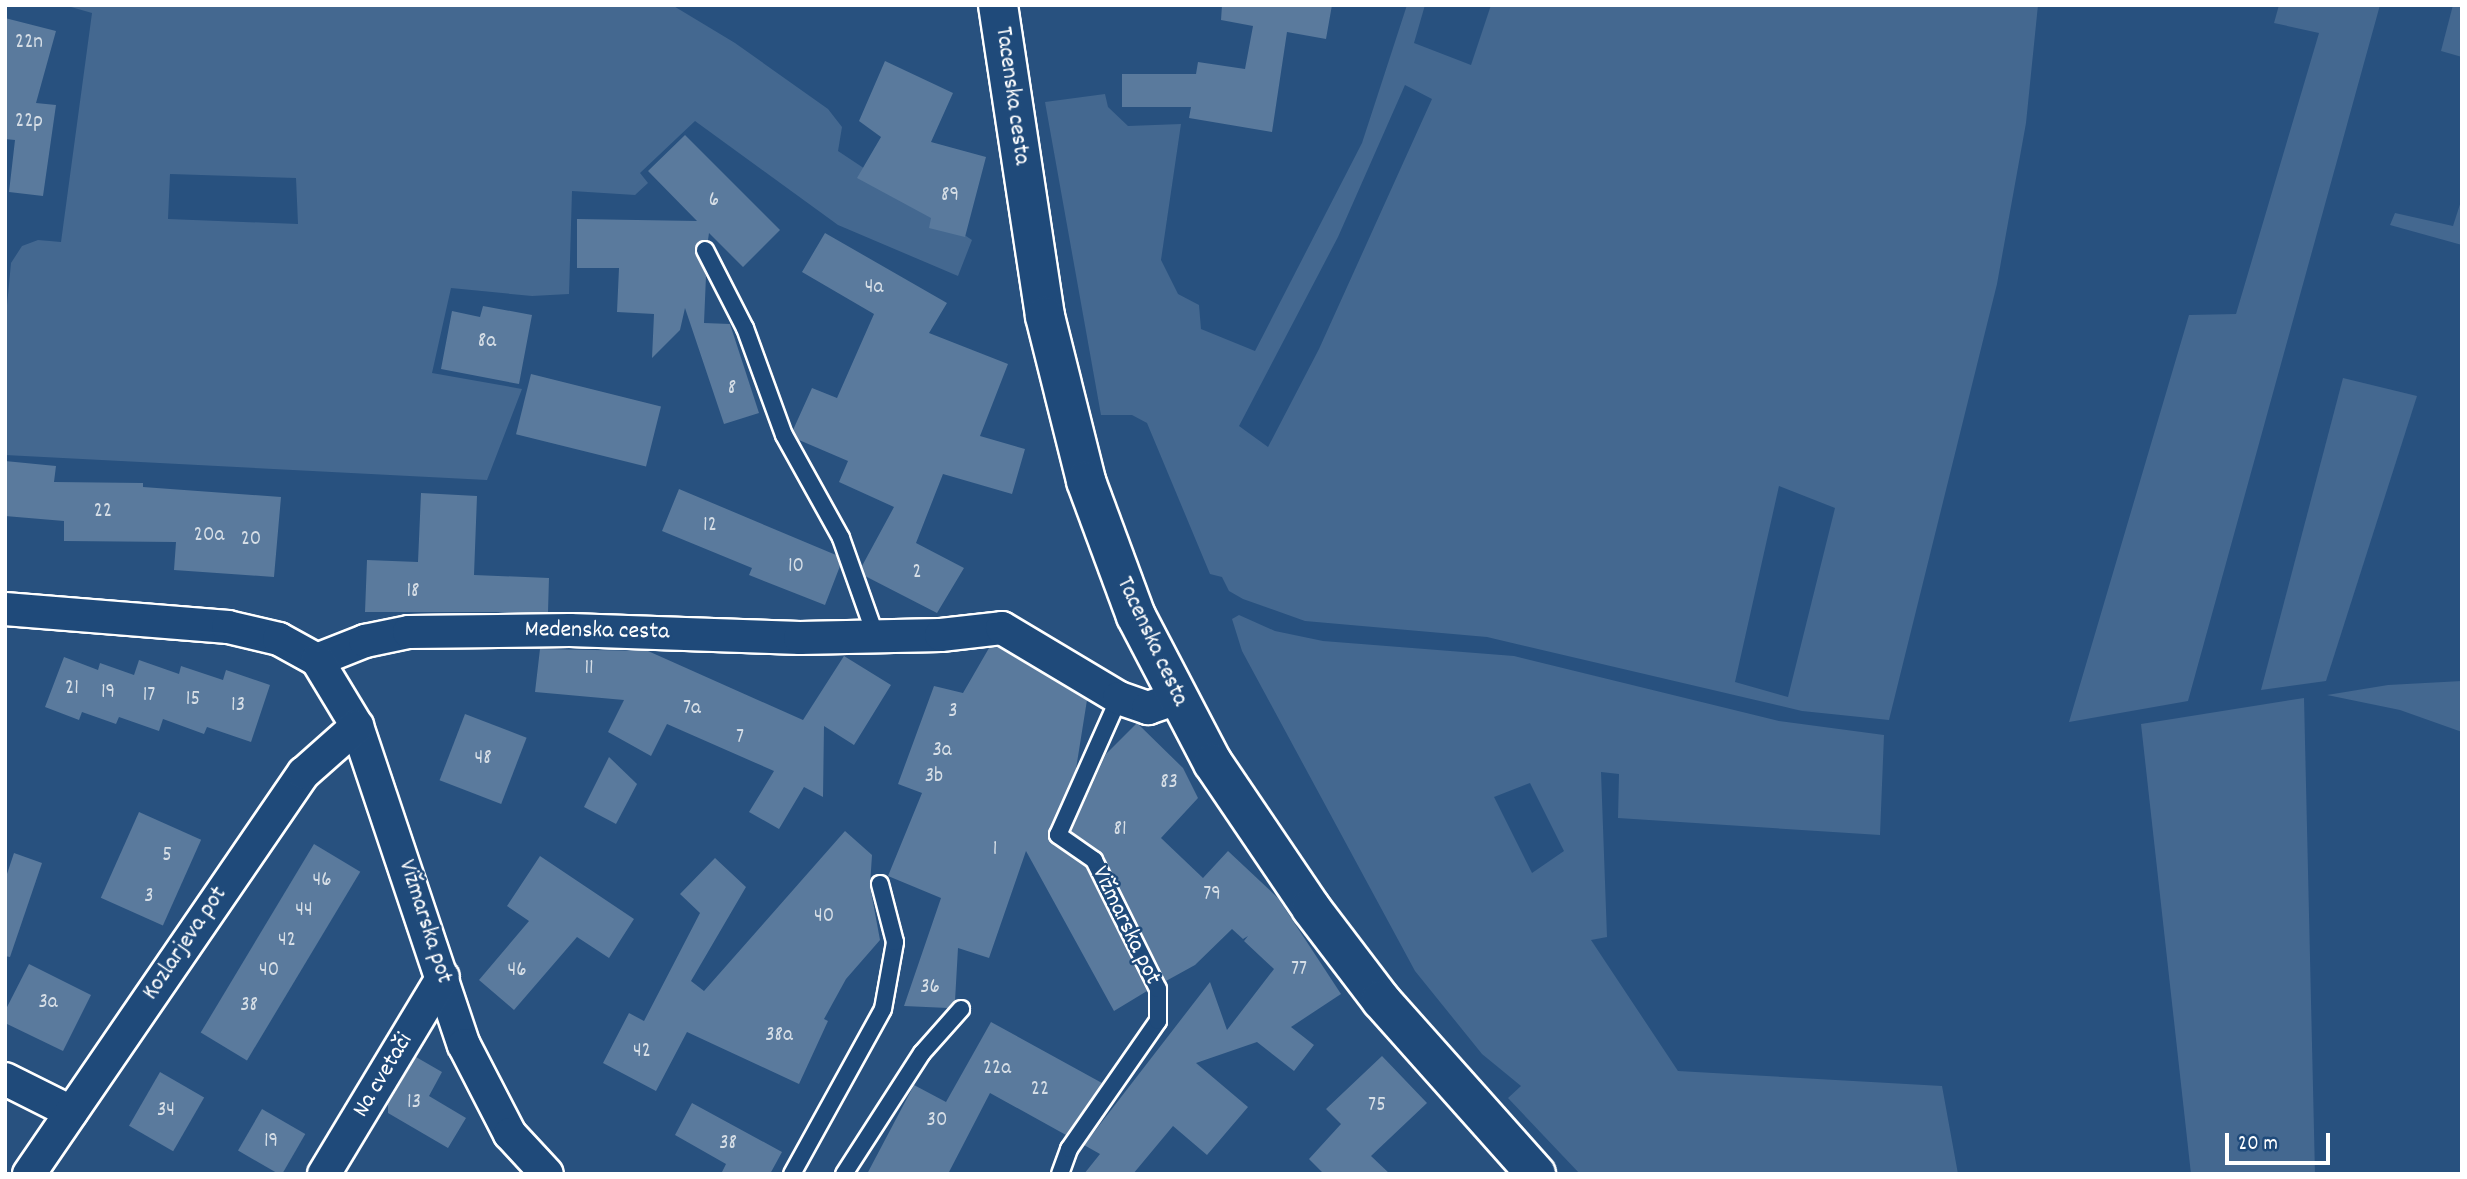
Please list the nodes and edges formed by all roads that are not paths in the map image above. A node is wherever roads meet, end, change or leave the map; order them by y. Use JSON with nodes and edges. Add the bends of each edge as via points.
{"nodes":[{"id":1,"x":998,"y":5,"type":"edge"},
{"id":2,"x":705,"y":250,"type":"dead end"},
{"id":3,"x":5,"y":610,"type":"edge"},
{"id":4,"x":876,"y":636,"type":"junction"},
{"id":5,"x":317,"y":660,"type":"junction"},
{"id":6,"x":1119,"y":698,"type":"junction"},
{"id":7,"x":1177,"y":698,"type":"junction"},
{"id":8,"x":357,"y":726,"type":"junction"},
{"id":9,"x":880,"y":884,"type":"dead end"},
{"id":10,"x":443,"y":977,"type":"junction"},
{"id":11,"x":961,"y":1009,"type":"dead end"},
{"id":12,"x":5,"y":1079,"type":"edge"},
{"id":13,"x":71,"y":1112,"type":"junction"},
{"id":14,"x":31,"y":1173,"type":"edge"},
{"id":15,"x":324,"y":1174,"type":"edge"},
{"id":16,"x":547,"y":1174,"type":"edge"},
{"id":17,"x":792,"y":1174,"type":"edge"},
{"id":18,"x":844,"y":1174,"type":"edge"},
{"id":19,"x":1060,"y":1174,"type":"edge"},
{"id":20,"x":1536,"y":1174,"type":"edge"}],
"edges":[{"from":1,"to":7,"type":"main road","name":"Tacenska cesta","via":[[1045,316],[1075,441],[1123,587]]},
{"from":2,"to":4,"type":"lane","via":[[745,328],[784,435],[841,538]]},
{"from":3,"to":5,"type":"street","via":[[228,627],[279,639]]},
{"from":4,"to":5,"type":"street","name":"Medenska cesta","via":[[570,629],[409,632],[365,641]]},
{"from":4,"to":6,"type":"street","name":"Medenska cesta","via":[[1002,628]]},
{"from":5,"to":8,"type":"street","name":"Vižmarska pot"},
{"from":6,"to":7,"type":"street","name":"Medenska cesta","via":[[1147,708]]},
{"from":6,"to":19,"type":"lane","name":"Vižmarska pot","via":[[1058,835],[1094,860],[1158,989],[1160,1008],[1158,1021],[1069,1149]]},
{"from":7,"to":20,"type":"main road","name":"Tacenska cesta","via":[[1241,807],[1358,969]]},
{"from":8,"to":10,"type":"street","name":"Vižmarska pot"},
{"from":8,"to":13,"type":"street","name":"Kozlarjeva pot","via":[[304,773]]},
{"from":9,"to":17,"type":"lane","via":[[895,943],[883,1009]]},
{"from":10,"to":15,"type":"street","name":"Na cvetači"},
{"from":10,"to":16,"type":"street","name":"Vižmarska pot","via":[[464,1045],[509,1134]]},
{"from":11,"to":18,"type":"lane","via":[[922,1053]]},
{"from":12,"to":13,"type":"street"},
{"from":13,"to":14,"type":"street","name":"Kozlarjeva pot"}]}
